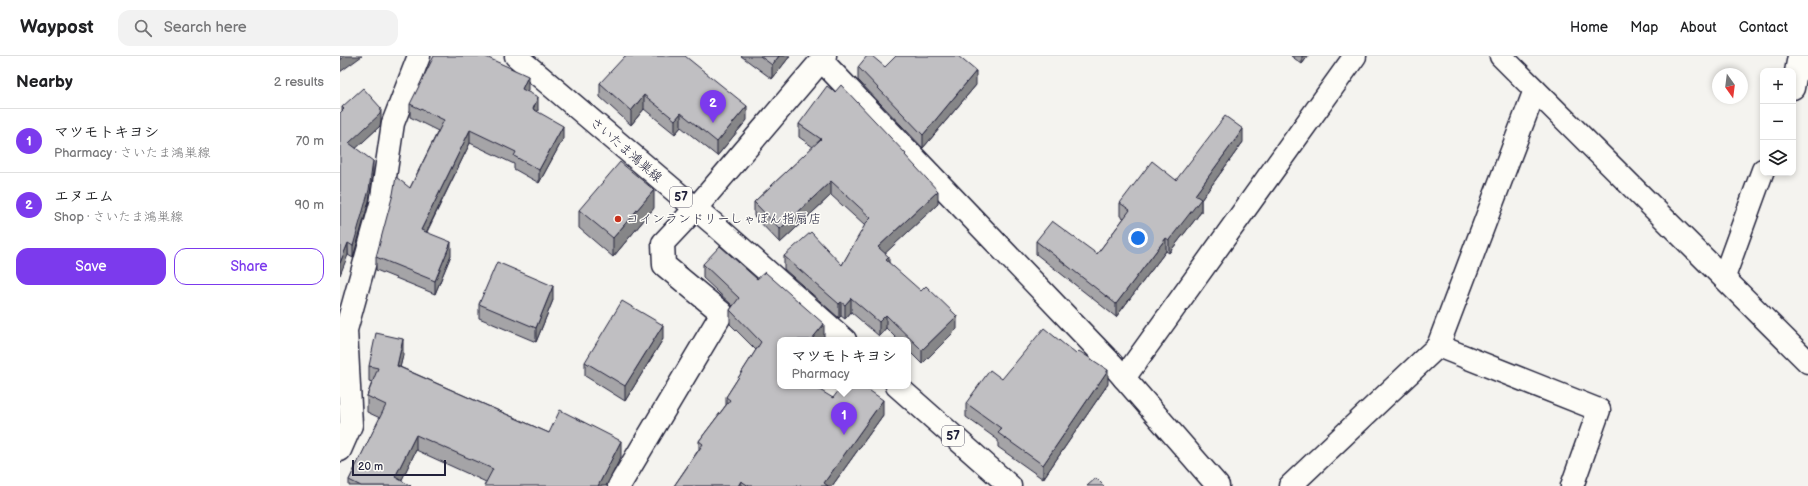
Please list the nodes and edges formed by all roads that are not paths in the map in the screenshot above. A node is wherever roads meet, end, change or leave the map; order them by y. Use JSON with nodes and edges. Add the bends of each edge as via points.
{"nodes":[{"id":1,"x":419,"y":56,"type":"edge"},
{"id":2,"x":516,"y":56,"type":"edge"},
{"id":3,"x":1355,"y":56,"type":"edge"},
{"id":4,"x":1501,"y":56,"type":"edge"},
{"id":5,"x":1799,"y":56,"type":"edge"},
{"id":6,"x":823,"y":59,"type":"edge"},
{"id":7,"x":1796,"y":72,"type":"edge"},
{"id":8,"x":1535,"y":90,"type":"junction"},
{"id":9,"x":1761,"y":176,"type":"edge"},
{"id":10,"x":696,"y":209,"type":"junction"},
{"id":11,"x":1724,"y":277,"type":"junction"},
{"id":12,"x":842,"y":337,"type":"edge"},
{"id":13,"x":1438,"y":346,"type":"junction"},
{"id":14,"x":1808,"y":362,"type":"edge"},
{"id":15,"x":1124,"y":378,"type":"junction"},
{"id":16,"x":900,"y":389,"type":"edge"},
{"id":17,"x":340,"y":450,"type":"edge"},
{"id":18,"x":619,"y":486,"type":"edge"},
{"id":19,"x":1010,"y":486,"type":"edge"},
{"id":20,"x":1218,"y":486,"type":"edge"},
{"id":21,"x":1290,"y":486,"type":"edge"},
{"id":22,"x":1572,"y":486,"type":"edge"}],
"edges":[{"from":1,"to":17,"type":"street","via":[[393,122],[381,204],[346,330],[351,425]]},
{"from":2,"to":10,"type":"street","name":"さいたま鴻巣線","number":"57"},
{"from":3,"to":15,"type":"street"},
{"from":4,"to":8,"type":"street"},
{"from":5,"to":7,"type":"street"},
{"from":6,"to":10,"type":"street"},
{"from":6,"to":15,"type":"street"},
{"from":8,"to":11,"type":"street"},
{"from":8,"to":13,"type":"street"},
{"from":9,"to":11,"type":"street"},
{"from":10,"to":12,"type":"street","name":"さいたま鴻巣線","number":"57"},
{"from":10,"to":18,"type":"street","via":[[663,243],[664,265],[722,313]]},
{"from":11,"to":14,"type":"street"},
{"from":13,"to":21,"type":"street"},
{"from":13,"to":22,"type":"street","via":[[1599,410]]},
{"from":15,"to":20,"type":"street"},
{"from":16,"to":19,"type":"street","number":"57"}]}
